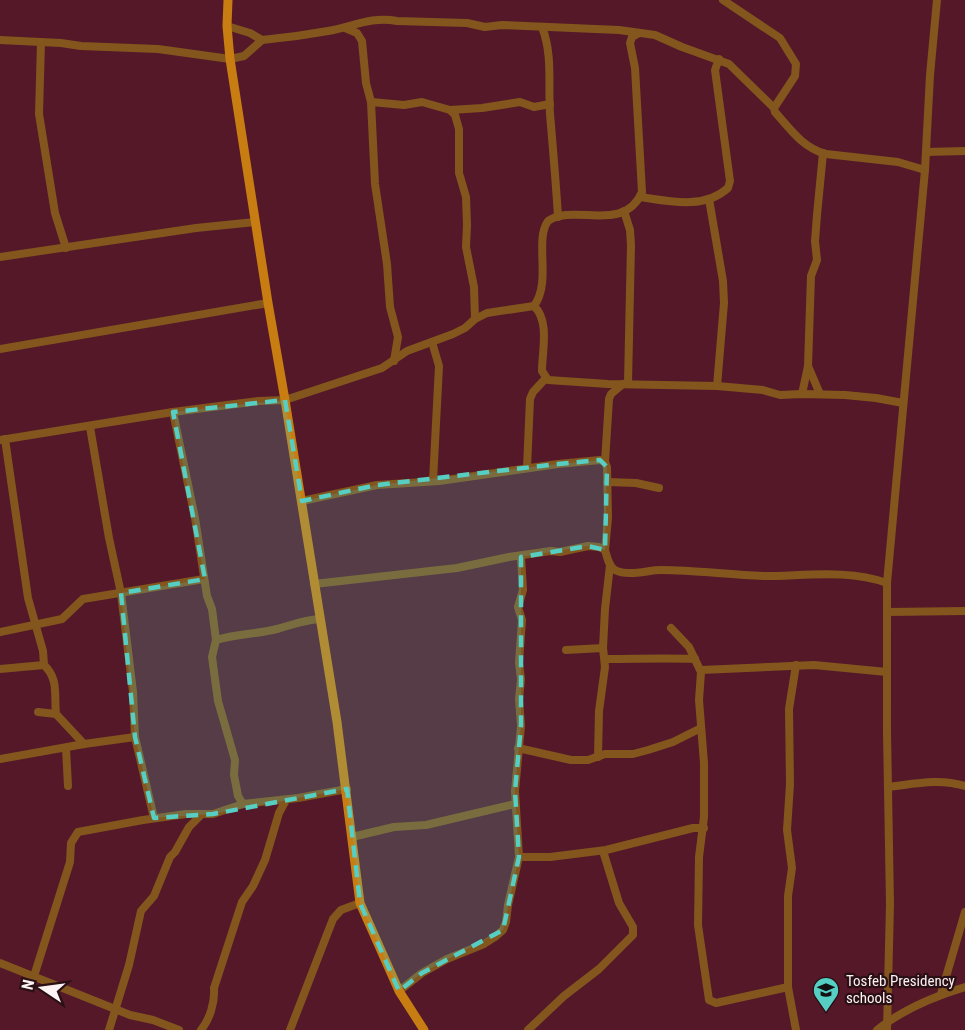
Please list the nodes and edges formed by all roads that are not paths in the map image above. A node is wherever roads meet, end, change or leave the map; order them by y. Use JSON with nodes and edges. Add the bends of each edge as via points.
{"nodes":[{"id":1,"x":228,"y":0,"type":"edge"},
{"id":2,"x":938,"y":0,"type":"edge"},
{"id":3,"x":726,"y":1,"type":"edge"},
{"id":4,"x":227,"y":26,"type":"junction"},
{"id":5,"x":542,"y":27,"type":"junction"},
{"id":6,"x":345,"y":28,"type":"junction"},
{"id":7,"x":639,"y":33,"type":"junction"},
{"id":8,"x":0,"y":40,"type":"edge"},
{"id":9,"x":262,"y":40,"type":"junction"},
{"id":10,"x":41,"y":42,"type":"junction"},
{"id":11,"x":230,"y":59,"type":"junction"},
{"id":12,"x":719,"y":59,"type":"junction"},
{"id":13,"x":371,"y":102,"type":"junction"},
{"id":14,"x":550,"y":104,"type":"junction"},
{"id":15,"x":774,"y":108,"type":"junction"},
{"id":16,"x":450,"y":110,"type":"junction"},
{"id":17,"x":965,"y":151,"type":"edge"},
{"id":18,"x":926,"y":152,"type":"junction"},
{"id":19,"x":823,"y":153,"type":"junction"},
{"id":20,"x":925,"y":170,"type":"junction"},
{"id":21,"x":640,"y":197,"type":"junction"},
{"id":22,"x":709,"y":198,"type":"junction"},
{"id":23,"x":624,"y":211,"type":"junction"},
{"id":24,"x":558,"y":217,"type":"junction"},
{"id":25,"x":255,"y":222,"type":"junction"},
{"id":26,"x":66,"y":248,"type":"junction"},
{"id":27,"x":0,"y":257,"type":"edge"},
{"id":28,"x":268,"y":303,"type":"junction"},
{"id":29,"x":534,"y":306,"type":"junction"},
{"id":30,"x":475,"y":319,"type":"junction"},
{"id":31,"x":432,"y":342,"type":"junction"},
{"id":32,"x":0,"y":350,"type":"edge"},
{"id":33,"x":393,"y":362,"type":"junction"},
{"id":34,"x":808,"y":366,"type":"junction"},
{"id":35,"x":546,"y":378,"type":"junction"},
{"id":36,"x":626,"y":383,"type":"junction"},
{"id":37,"x":608,"y":384,"type":"junction"},
{"id":38,"x":717,"y":386,"type":"junction"},
{"id":39,"x":614,"y":391,"type":"junction"},
{"id":40,"x":802,"y":394,"type":"junction"},
{"id":41,"x":820,"y":394,"type":"junction"},
{"id":42,"x":285,"y":400,"type":"junction"},
{"id":43,"x":903,"y":403,"type":"junction"},
{"id":44,"x":172,"y":412,"type":"junction"},
{"id":45,"x":90,"y":427,"type":"junction"},
{"id":46,"x":2,"y":439,"type":"edge"},
{"id":47,"x":604,"y":462,"type":"junction"},
{"id":48,"x":527,"y":468,"type":"junction"},
{"id":49,"x":433,"y":481,"type":"junction"},
{"id":50,"x":607,"y":482,"type":"junction"},
{"id":51,"x":659,"y":488,"type":"dead end"},
{"id":52,"x":302,"y":501,"type":"junction"},
{"id":53,"x":605,"y":550,"type":"junction"},
{"id":54,"x":521,"y":556,"type":"junction"},
{"id":55,"x":610,"y":565,"type":"junction"},
{"id":56,"x":204,"y":579,"type":"junction"},
{"id":57,"x":887,"y":583,"type":"junction"},
{"id":58,"x":314,"y":584,"type":"junction"},
{"id":59,"x":121,"y":593,"type":"junction"},
{"id":60,"x":965,"y":611,"type":"edge"},
{"id":61,"x":888,"y":612,"type":"junction"},
{"id":62,"x":319,"y":619,"type":"junction"},
{"id":63,"x":35,"y":626,"type":"junction"},
{"id":64,"x":671,"y":628,"type":"dead end"},
{"id":65,"x":0,"y":632,"type":"edge"},
{"id":66,"x":216,"y":640,"type":"junction"},
{"id":67,"x":603,"y":648,"type":"junction"},
{"id":68,"x":566,"y":651,"type":"dead end"},
{"id":69,"x":606,"y":658,"type":"junction"},
{"id":70,"x":695,"y":659,"type":"junction"},
{"id":71,"x":44,"y":665,"type":"junction"},
{"id":72,"x":796,"y":665,"type":"junction"},
{"id":73,"x":0,"y":669,"type":"edge"},
{"id":74,"x":701,"y":670,"type":"junction"},
{"id":75,"x":887,"y":672,"type":"junction"},
{"id":76,"x":38,"y":712,"type":"dead end"},
{"id":77,"x":56,"y":714,"type":"junction"},
{"id":78,"x":701,"y":728,"type":"junction"},
{"id":79,"x":135,"y":737,"type":"junction"},
{"id":80,"x":84,"y":744,"type":"junction"},
{"id":81,"x":66,"y":748,"type":"junction"},
{"id":82,"x":518,"y":748,"type":"junction"},
{"id":83,"x":598,"y":757,"type":"junction"},
{"id":84,"x":0,"y":759,"type":"edge"},
{"id":85,"x":68,"y":786,"type":"dead end"},
{"id":86,"x":965,"y":786,"type":"edge"},
{"id":87,"x":888,"y":787,"type":"junction"},
{"id":88,"x":347,"y":789,"type":"junction"},
{"id":89,"x":286,"y":800,"type":"junction"},
{"id":90,"x":243,"y":804,"type":"junction"},
{"id":91,"x":516,"y":804,"type":"junction"},
{"id":92,"x":201,"y":815,"type":"junction"},
{"id":93,"x":154,"y":818,"type":"junction"},
{"id":94,"x":704,"y":828,"type":"junction"},
{"id":95,"x":352,"y":837,"type":"junction"},
{"id":96,"x":603,"y":851,"type":"junction"},
{"id":97,"x":519,"y":857,"type":"junction"},
{"id":98,"x":360,"y":903,"type":"junction"},
{"id":99,"x":965,"y":912,"type":"edge"},
{"id":100,"x":0,"y":963,"type":"edge"},
{"id":101,"x":34,"y":976,"type":"junction"},
{"id":102,"x":788,"y":987,"type":"junction"},
{"id":103,"x":965,"y":987,"type":"edge"},
{"id":104,"x":399,"y":991,"type":"junction"},
{"id":105,"x":941,"y":994,"type":"junction"},
{"id":106,"x":114,"y":1009,"type":"junction"},
{"id":107,"x":888,"y":1026,"type":"edge"},
{"id":108,"x":109,"y":1030,"type":"edge"},
{"id":109,"x":179,"y":1030,"type":"edge"},
{"id":110,"x":201,"y":1030,"type":"edge"},
{"id":111,"x":290,"y":1030,"type":"edge"},
{"id":112,"x":424,"y":1030,"type":"edge"},
{"id":113,"x":528,"y":1030,"type":"edge"},
{"id":114,"x":796,"y":1030,"type":"edge"},
{"id":115,"x":878,"y":1030,"type":"edge"}],
"edges":[{"from":1,"to":4,"type":"main road"},
{"from":2,"to":18,"type":"street"},
{"from":3,"to":15,"type":"street","via":[[780,38],[796,64],[795,76]]},
{"from":4,"to":9,"type":"street"},
{"from":4,"to":11,"type":"main road"},
{"from":5,"to":6,"type":"street","via":[[387,19],[363,21]]},
{"from":5,"to":7,"type":"street"},
{"from":5,"to":14,"type":"street","via":[[548,51]]},
{"from":6,"to":9,"type":"street"},
{"from":6,"to":13,"type":"street","via":[[360,36]]},
{"from":7,"to":12,"type":"street","via":[[656,35]]},
{"from":7,"to":21,"type":"street","via":[[630,43],[641,148]]},
{"from":8,"to":10,"type":"street"},
{"from":9,"to":11,"type":"street","via":[[244,56]]},
{"from":10,"to":11,"type":"street","via":[[158,49]]},
{"from":10,"to":26,"type":"street","via":[[39,114],[55,213]]},
{"from":11,"to":25,"type":"main road"},
{"from":12,"to":15,"type":"street"},
{"from":12,"to":22,"type":"street","via":[[715,70],[730,181],[728,189]]},
{"from":13,"to":16,"type":"street","via":[[422,102]]},
{"from":13,"to":33,"type":"street","via":[[375,184],[390,307],[398,337]]},
{"from":14,"to":16,"type":"street","via":[[534,107],[520,102]]},
{"from":14,"to":24,"type":"street"},
{"from":15,"to":19,"type":"street","via":[[803,143]]},
{"from":16,"to":30,"type":"street","via":[[459,129],[459,173],[466,197],[466,247]]},
{"from":17,"to":18,"type":"street"},
{"from":18,"to":20,"type":"street"},
{"from":19,"to":20,"type":"street","via":[[898,162]]},
{"from":19,"to":34,"type":"street","via":[[815,241],[817,260],[811,276]]},
{"from":20,"to":43,"type":"street"},
{"from":21,"to":22,"type":"street","via":[[693,202]]},
{"from":21,"to":23,"type":"street"},
{"from":22,"to":38,"type":"street","via":[[723,281]]},
{"from":23,"to":24,"type":"street","via":[[616,215]]},
{"from":23,"to":36,"type":"street","via":[[631,254]]},
{"from":24,"to":29,"type":"street","via":[[548,221],[544,230],[541,296]]},
{"from":25,"to":26,"type":"street"},
{"from":25,"to":28,"type":"main road"},
{"from":26,"to":27,"type":"street"},
{"from":28,"to":32,"type":"street"},
{"from":28,"to":42,"type":"main road"},
{"from":29,"to":30,"type":"street","via":[[496,311]]},
{"from":29,"to":35,"type":"street","via":[[541,314],[542,370]]},
{"from":30,"to":31,"type":"street","via":[[465,328]]},
{"from":31,"to":33,"type":"street","via":[[407,351]]},
{"from":31,"to":49,"type":"street","via":[[439,366]]},
{"from":33,"to":42,"type":"street"},
{"from":34,"to":40,"type":"street"},
{"from":34,"to":41,"type":"street"},
{"from":35,"to":37,"type":"street"},
{"from":35,"to":48,"type":"street","via":[[530,399]]},
{"from":36,"to":37,"type":"street"},
{"from":36,"to":38,"type":"street"},
{"from":36,"to":39,"type":"street"},
{"from":37,"to":39,"type":"street"},
{"from":38,"to":40,"type":"street","via":[[780,395]]},
{"from":39,"to":47,"type":"street","via":[[608,405]]},
{"from":40,"to":41,"type":"street"},
{"from":41,"to":43,"type":"street"},
{"from":42,"to":44,"type":"street"},
{"from":42,"to":52,"type":"main road"},
{"from":43,"to":57,"type":"street"},
{"from":44,"to":45,"type":"street"},
{"from":44,"to":56,"type":"street"},
{"from":45,"to":46,"type":"street"},
{"from":45,"to":59,"type":"street"},
{"from":46,"to":63,"type":"street","via":[[27,598]]},
{"from":47,"to":48,"type":"street"},
{"from":47,"to":50,"type":"street"},
{"from":48,"to":49,"type":"street"},
{"from":49,"to":52,"type":"street","via":[[377,485]]},
{"from":50,"to":51,"type":"street"},
{"from":50,"to":53,"type":"street"},
{"from":52,"to":58,"type":"main road"},
{"from":53,"to":54,"type":"street","via":[[588,546]]},
{"from":53,"to":55,"type":"street"},
{"from":54,"to":58,"type":"street"},
{"from":54,"to":82,"type":"street"},
{"from":55,"to":57,"type":"street","via":[[622,572],[849,576]]},
{"from":55,"to":67,"type":"street"},
{"from":56,"to":59,"type":"street"},
{"from":56,"to":66,"type":"street"},
{"from":57,"to":61,"type":"street"},
{"from":58,"to":62,"type":"main road"},
{"from":59,"to":63,"type":"street","via":[[83,598],[62,619]]},
{"from":59,"to":79,"type":"street"},
{"from":60,"to":61,"type":"street"},
{"from":61,"to":75,"type":"street"},
{"from":62,"to":66,"type":"street"},
{"from":62,"to":88,"type":"main road"},
{"from":63,"to":65,"type":"street"},
{"from":63,"to":71,"type":"street"},
{"from":64,"to":70,"type":"street"},
{"from":66,"to":90,"type":"street","via":[[212,657],[218,701]]},
{"from":67,"to":68,"type":"street"},
{"from":67,"to":69,"type":"street"},
{"from":69,"to":70,"type":"street"},
{"from":69,"to":83,"type":"street"},
{"from":70,"to":74,"type":"street"},
{"from":71,"to":73,"type":"street"},
{"from":71,"to":77,"type":"street","via":[[57,692]]},
{"from":72,"to":74,"type":"street"},
{"from":72,"to":75,"type":"street"},
{"from":72,"to":102,"type":"street","via":[[789,709],[787,830],[792,868],[788,896]]},
{"from":74,"to":78,"type":"street"},
{"from":75,"to":87,"type":"street"},
{"from":76,"to":77,"type":"street"},
{"from":77,"to":80,"type":"street"},
{"from":78,"to":83,"type":"street","via":[[648,750]]},
{"from":78,"to":94,"type":"street"},
{"from":79,"to":80,"type":"street"},
{"from":79,"to":93,"type":"street"},
{"from":80,"to":81,"type":"street"},
{"from":81,"to":84,"type":"street"},
{"from":81,"to":85,"type":"street"},
{"from":82,"to":83,"type":"street","via":[[571,760]]},
{"from":82,"to":91,"type":"street"},
{"from":86,"to":87,"type":"street","via":[[933,781]]},
{"from":87,"to":107,"type":"street"},
{"from":88,"to":89,"type":"street"},
{"from":88,"to":95,"type":"main road"},
{"from":89,"to":90,"type":"street"},
{"from":89,"to":110,"type":"street","via":[[265,860],[242,902],[216,981],[214,1000]]},
{"from":90,"to":92,"type":"street"},
{"from":91,"to":95,"type":"street","via":[[437,823],[394,827]]},
{"from":91,"to":97,"type":"street"},
{"from":92,"to":93,"type":"street"},
{"from":92,"to":106,"type":"street","via":[[170,857],[154,896],[141,911]]},
{"from":93,"to":101,"type":"street","via":[[78,832],[74,836],[70,862]]},
{"from":94,"to":96,"type":"street"},
{"from":94,"to":102,"type":"street","via":[[699,857],[698,925],[709,1000],[716,1003]]},
{"from":95,"to":98,"type":"main road"},
{"from":96,"to":97,"type":"street"},
{"from":96,"to":113,"type":"street","via":[[633,935]]},
{"from":97,"to":104,"type":"street","via":[[504,930],[484,944],[422,973]]},
{"from":98,"to":104,"type":"main road"},
{"from":98,"to":111,"type":"street","via":[[341,910],[333,919]]},
{"from":99,"to":105,"type":"street"},
{"from":100,"to":101,"type":"street"},
{"from":101,"to":106,"type":"street"},
{"from":102,"to":114,"type":"street"},
{"from":103,"to":105,"type":"street"},
{"from":104,"to":112,"type":"main road"},
{"from":105,"to":107,"type":"street"},
{"from":106,"to":108,"type":"street"},
{"from":106,"to":109,"type":"street"},
{"from":107,"to":115,"type":"street"}]}
